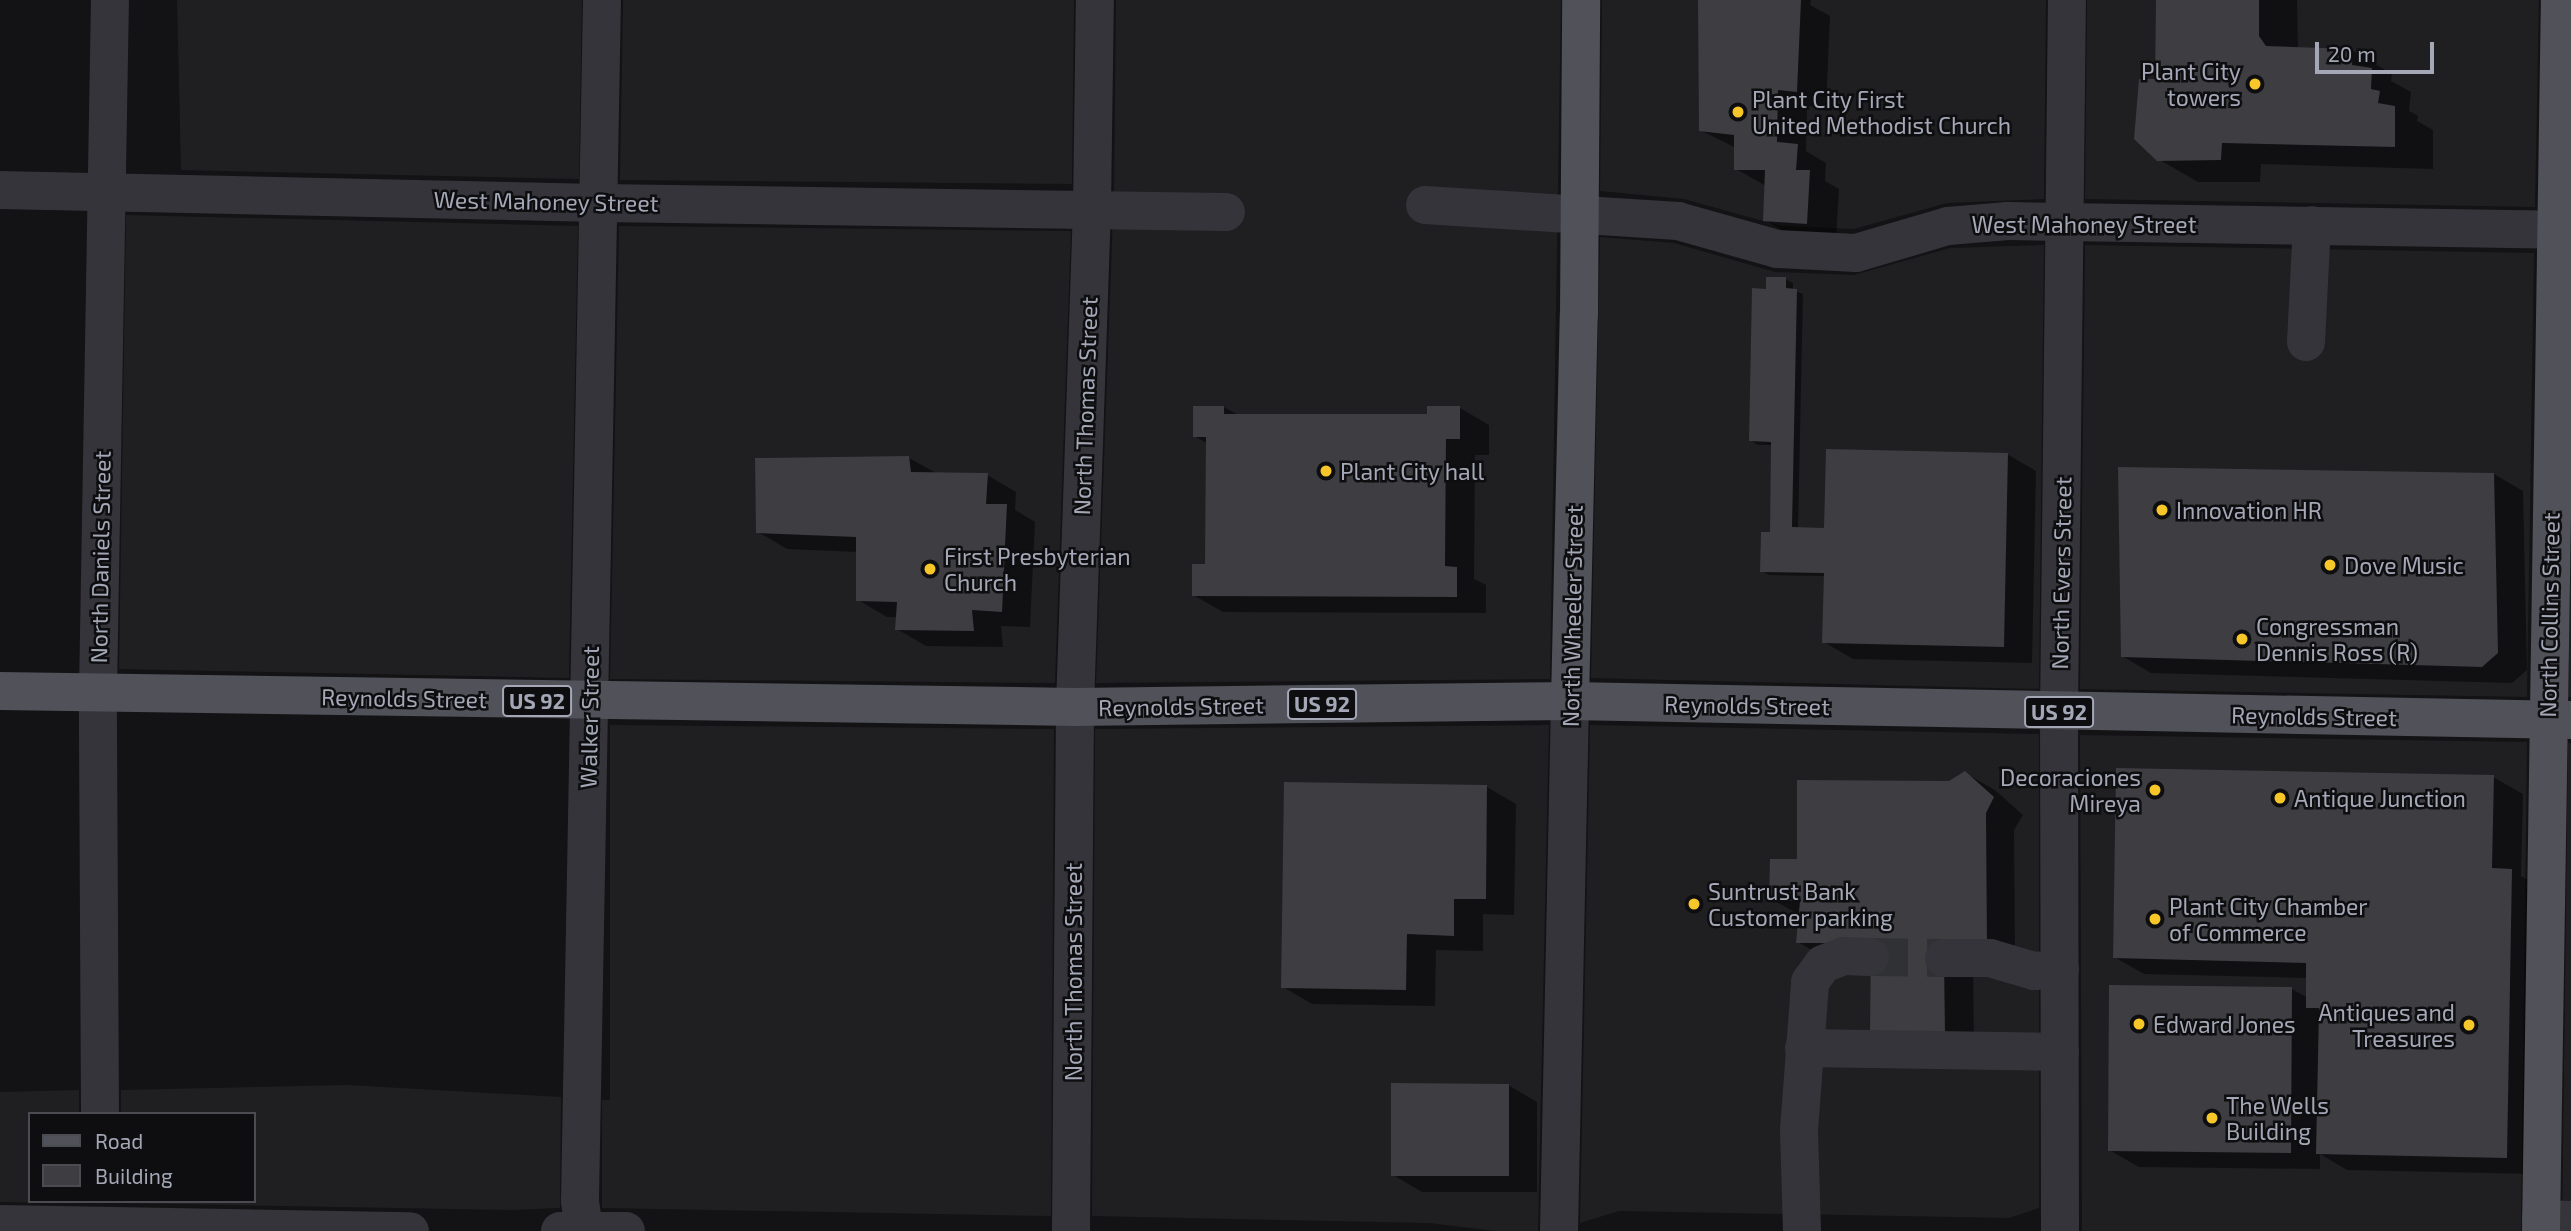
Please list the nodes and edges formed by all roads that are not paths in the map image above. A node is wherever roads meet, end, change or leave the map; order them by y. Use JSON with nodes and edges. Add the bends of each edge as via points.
{"nodes":[{"id":1,"x":110,"y":0,"type":"edge"},
{"id":2,"x":602,"y":0,"type":"edge"},
{"id":3,"x":1095,"y":0,"type":"edge"},
{"id":4,"x":1581,"y":0,"type":"edge"},
{"id":5,"x":2067,"y":0,"type":"edge"},
{"id":6,"x":2560,"y":0,"type":"edge"},
{"id":7,"x":0,"y":190,"type":"edge"},
{"id":8,"x":106,"y":191,"type":"junction"},
{"id":9,"x":599,"y":203,"type":"junction"},
{"id":10,"x":1425,"y":205,"type":"dead end"},
{"id":11,"x":1092,"y":208,"type":"junction"},
{"id":12,"x":1226,"y":212,"type":"dead end"},
{"id":13,"x":1580,"y":213,"type":"junction"},
{"id":14,"x":2064,"y":221,"type":"junction"},
{"id":15,"x":2312,"y":226,"type":"junction"},
{"id":16,"x":2563,"y":230,"type":"edge"},
{"id":17,"x":2306,"y":341,"type":"dead end"},
{"id":18,"x":0,"y":691,"type":"edge"},
{"id":19,"x":98,"y":692,"type":"junction"},
{"id":20,"x":1570,"y":701,"type":"junction"},
{"id":21,"x":589,"y":702,"type":"junction"},
{"id":22,"x":1075,"y":707,"type":"junction"},
{"id":23,"x":2059,"y":712,"type":"junction"},
{"id":24,"x":2559,"y":720,"type":"edge"},
{"id":25,"x":1870,"y":957,"type":"tunnel mouth"},
{"id":26,"x":1944,"y":958,"type":"tunnel mouth"},
{"id":27,"x":2060,"y":969,"type":"junction"},
{"id":28,"x":1804,"y":1048,"type":"junction"},
{"id":29,"x":2060,"y":1052,"type":"junction"},
{"id":30,"x":100,"y":1112,"type":"edge"},
{"id":31,"x":101,"y":1213,"type":"edge"},
{"id":32,"x":2551,"y":1223,"type":"edge"},
{"id":33,"x":0,"y":1224,"type":"edge"},
{"id":34,"x":2054,"y":1229,"type":"edge"},
{"id":35,"x":410,"y":1231,"type":"edge"},
{"id":36,"x":572,"y":1231,"type":"edge"},
{"id":37,"x":626,"y":1231,"type":"edge"},
{"id":38,"x":1071,"y":1231,"type":"edge"},
{"id":39,"x":1559,"y":1231,"type":"edge"},
{"id":40,"x":1802,"y":1231,"type":"edge"}],
"edges":[{"from":1,"to":8,"type":"street","name":"North Daniels Street"},
{"from":2,"to":9,"type":"street","name":"Walker Street"},
{"from":3,"to":11,"type":"street","name":"North Thomas Street"},
{"from":4,"to":13,"type":"main road","name":"North Wheeler Street"},
{"from":5,"to":14,"type":"street","name":"North Evers Street"},
{"from":6,"to":16,"type":"main road","name":"North Collins Street"},
{"from":7,"to":8,"type":"street","name":"West Mahoney Street"},
{"from":8,"to":9,"type":"street","name":"West Mahoney Street"},
{"from":8,"to":19,"type":"street","name":"North Daniels Street"},
{"from":9,"to":11,"type":"street","name":"West Mahoney Street"},
{"from":9,"to":21,"type":"street","name":"Walker Street"},
{"from":10,"to":13,"type":"street","name":"West Mahoney Street"},
{"from":11,"to":12,"type":"street","name":"West Mahoney Street"},
{"from":11,"to":22,"type":"street","name":"North Thomas Street"},
{"from":13,"to":14,"type":"street","name":"West Mahoney Street","via":[[1678,221],[1777,249],[1856,253],[1948,226]]},
{"from":13,"to":20,"type":"main road","name":"North Wheeler Street"},
{"from":14,"to":15,"type":"street","name":"West Mahoney Street"},
{"from":14,"to":23,"type":"street","name":"North Evers Street"},
{"from":15,"to":16,"type":"street","name":"West Mahoney Street"},
{"from":15,"to":17,"type":"street"},
{"from":16,"to":24,"type":"main road","name":"North Collins Street"},
{"from":18,"to":19,"type":"main road","name":"Reynolds Street","number":"US 92"},
{"from":19,"to":21,"type":"main road","name":"Reynolds Street","number":"US 92"},
{"from":19,"to":30,"type":"street","name":"North Daniels Street"},
{"from":20,"to":22,"type":"main road","name":"Reynolds Street","number":"US 92"},
{"from":20,"to":23,"type":"main road","name":"Reynolds Street","number":"US 92"},
{"from":20,"to":39,"type":"street","name":"North Wheeler Street"},
{"from":21,"to":22,"type":"main road","name":"Reynolds Street","number":"US 92"},
{"from":21,"to":36,"type":"street","name":"Walker Street","via":[[580,1200]]},
{"from":22,"to":38,"type":"street","name":"North Thomas Street"},
{"from":23,"to":24,"type":"main road","name":"Reynolds Street","number":"US 92"},
{"from":23,"to":27,"type":"street","name":"North Evers Street"},
{"from":24,"to":32,"type":"main road","name":"North Collins Street"},
{"from":25,"to":28,"type":"street","via":[[1844,956],[1822,964],[1810,982]]},
{"from":26,"to":27,"type":"street","via":[[1990,958],[2034,971]]},
{"from":27,"to":29,"type":"street","name":"North Evers Street"},
{"from":28,"to":29,"type":"street"},
{"from":28,"to":40,"type":"street","via":[[1799,1130]]},
{"from":29,"to":34,"type":"street","name":"North Evers Street"},
{"from":31,"to":33,"type":"street"},
{"from":31,"to":35,"type":"street"},
{"from":36,"to":37,"type":"street"}]}
